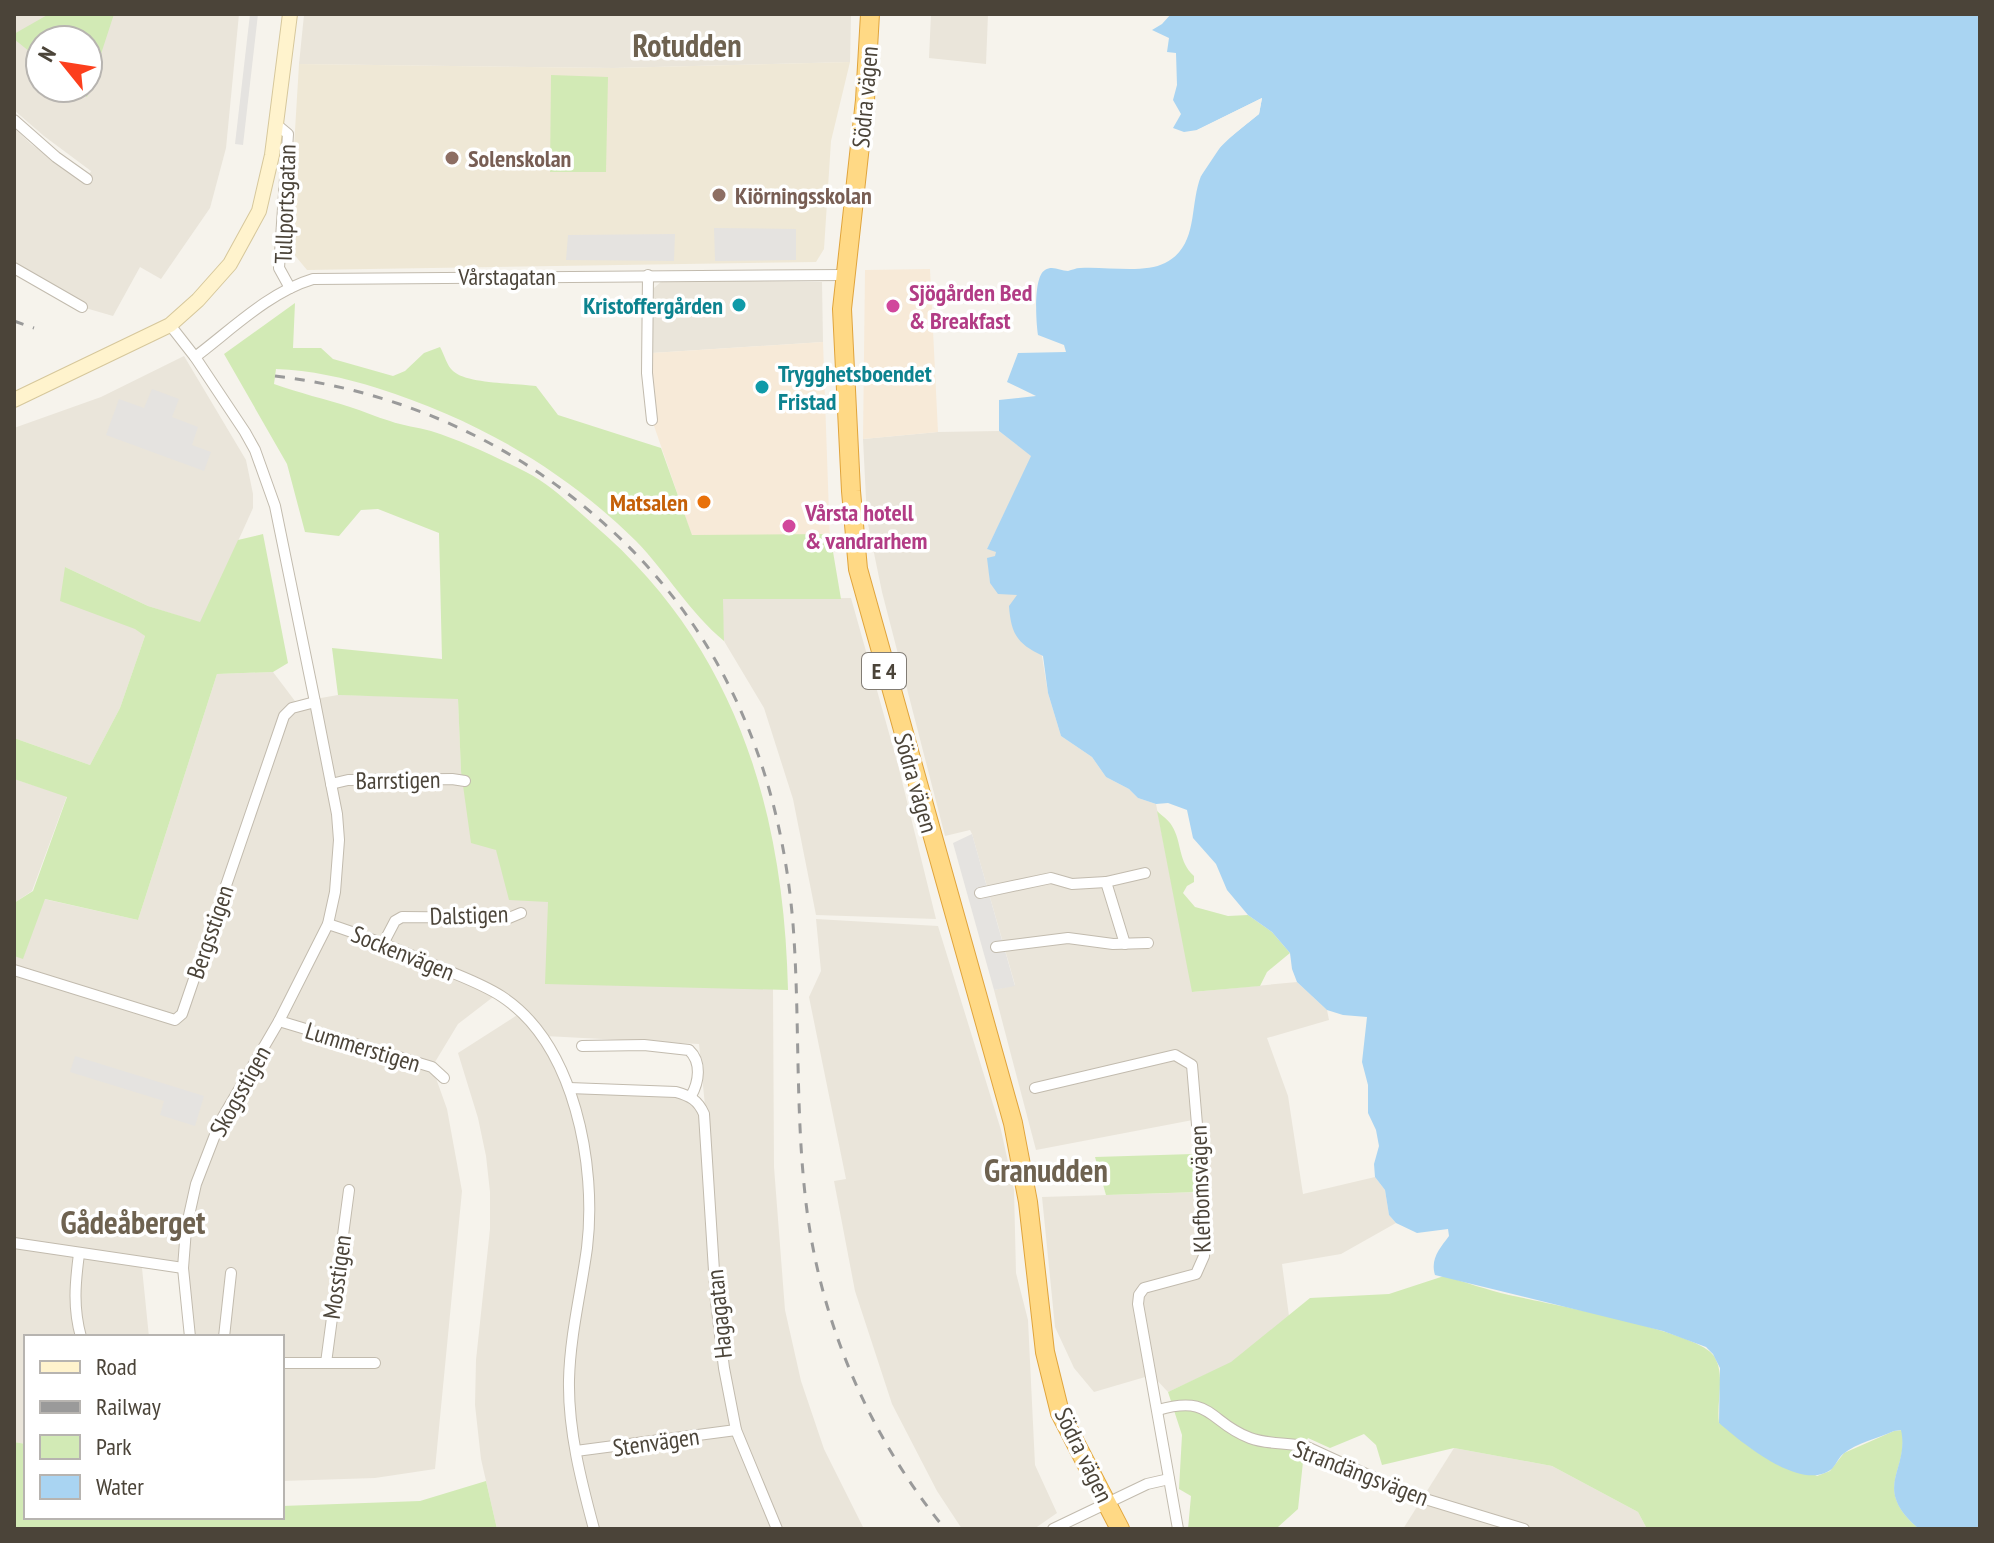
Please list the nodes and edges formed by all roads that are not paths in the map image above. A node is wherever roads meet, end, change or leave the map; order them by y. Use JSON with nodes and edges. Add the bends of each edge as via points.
{"nodes":[{"id":1,"x":290,"y":14,"type":"edge"},
{"id":2,"x":870,"y":14,"type":"edge"},
{"id":3,"x":14,"y":120,"type":"edge"},
{"id":4,"x":276,"y":124,"type":"junction"},
{"id":5,"x":87,"y":179,"type":"dead end"},
{"id":6,"x":14,"y":268,"type":"edge"},
{"id":7,"x":648,"y":275,"type":"junction"},
{"id":8,"x":845,"y":275,"type":"junction"},
{"id":9,"x":290,"y":288,"type":"junction"},
{"id":10,"x":82,"y":307,"type":"dead end"},
{"id":11,"x":170,"y":325,"type":"junction"},
{"id":12,"x":195,"y":357,"type":"junction"},
{"id":13,"x":14,"y":400,"type":"edge"},
{"id":14,"x":652,"y":420,"type":"dead end"},
{"id":15,"x":315,"y":702,"type":"junction"},
{"id":16,"x":465,"y":781,"type":"dead end"},
{"id":17,"x":331,"y":784,"type":"junction"},
{"id":18,"x":1145,"y":873,"type":"dead end"},
{"id":19,"x":1106,"y":882,"type":"junction"},
{"id":20,"x":980,"y":893,"type":"dead end"},
{"id":21,"x":521,"y":913,"type":"dead end"},
{"id":22,"x":328,"y":924,"type":"junction"},
{"id":23,"x":384,"y":942,"type":"junction"},
{"id":24,"x":1148,"y":943,"type":"dead end"},
{"id":25,"x":1125,"y":944,"type":"junction"},
{"id":26,"x":996,"y":947,"type":"dead end"},
{"id":27,"x":14,"y":970,"type":"edge"},
{"id":28,"x":279,"y":1021,"type":"junction"},
{"id":29,"x":582,"y":1046,"type":"dead end"},
{"id":30,"x":444,"y":1078,"type":"dead end"},
{"id":31,"x":569,"y":1088,"type":"junction"},
{"id":32,"x":1035,"y":1088,"type":"dead end"},
{"id":33,"x":691,"y":1096,"type":"junction"},
{"id":34,"x":349,"y":1190,"type":"dead end"},
{"id":35,"x":14,"y":1243,"type":"edge"},
{"id":36,"x":79,"y":1254,"type":"junction"},
{"id":37,"x":183,"y":1268,"type":"junction"},
{"id":38,"x":231,"y":1273,"type":"dead end"},
{"id":39,"x":80,"y":1335,"type":"edge"},
{"id":40,"x":190,"y":1335,"type":"edge"},
{"id":41,"x":224,"y":1335,"type":"edge"},
{"id":42,"x":284,"y":1363,"type":"edge"},
{"id":43,"x":326,"y":1363,"type":"junction"},
{"id":44,"x":375,"y":1363,"type":"dead end"},
{"id":45,"x":1158,"y":1410,"type":"junction"},
{"id":46,"x":736,"y":1430,"type":"junction"},
{"id":47,"x":576,"y":1451,"type":"junction"},
{"id":48,"x":1169,"y":1479,"type":"junction"},
{"id":49,"x":1106,"y":1502,"type":"junction"},
{"id":50,"x":594,"y":1529,"type":"edge"},
{"id":51,"x":777,"y":1529,"type":"edge"},
{"id":52,"x":1053,"y":1529,"type":"edge"},
{"id":53,"x":1120,"y":1529,"type":"edge"},
{"id":54,"x":1178,"y":1529,"type":"edge"},
{"id":55,"x":1524,"y":1529,"type":"edge"}],
"edges":[{"from":1,"to":4,"type":"main road","name":"Tullportsgatan"},
{"from":2,"to":8,"type":"highway","name":"Södra vägen","number":"E 4"},
{"from":3,"to":5,"type":"street"},
{"from":4,"to":9,"type":"street","name":"Tullportsgatan","via":[[288,134],[279,268]]},
{"from":4,"to":11,"type":"main road","name":"Tullportsgatan","via":[[259,211],[250,230],[198,300]]},
{"from":6,"to":10,"type":"street"},
{"from":7,"to":8,"type":"street","name":"Vårstagatan"},
{"from":7,"to":9,"type":"street","name":"Vårstagatan","via":[[313,279]]},
{"from":7,"to":14,"type":"street"},
{"from":8,"to":49,"type":"highway","name":"Södra vägen","number":"E 4","via":[[842,348],[858,569],[1013,1123],[1045,1352],[1060,1413]]},
{"from":9,"to":12,"type":"street","name":"Vårstagatan"},
{"from":11,"to":12,"type":"street","name":"Sockenvägen"},
{"from":11,"to":13,"type":"main road","name":"Tullportsgatan"},
{"from":12,"to":15,"type":"street","name":"Sockenvägen","via":[[245,432],[265,474]]},
{"from":15,"to":17,"type":"street","name":"Sockenvägen"},
{"from":15,"to":27,"type":"street","name":"Bergsstigen","via":[[292,708],[281,722],[182,1014],[175,1020]]},
{"from":16,"to":17,"type":"street","name":"Barrstigen"},
{"from":17,"to":22,"type":"street","name":"Sockenvägen","via":[[338,866]]},
{"from":18,"to":19,"type":"street"},
{"from":19,"to":20,"type":"street","via":[[1072,884],[1051,878]]},
{"from":19,"to":25,"type":"street"},
{"from":21,"to":23,"type":"street","name":"Dalstigen","via":[[509,918],[402,917]]},
{"from":22,"to":23,"type":"street","name":"Sockenvägen"},
{"from":22,"to":28,"type":"street","name":"Skogsstigen"},
{"from":23,"to":31,"type":"street","name":"Sockenvägen","via":[[503,997],[550,1049]]},
{"from":24,"to":25,"type":"street"},
{"from":25,"to":26,"type":"street","via":[[1068,938]]},
{"from":28,"to":30,"type":"street","name":"Lummerstigen","via":[[432,1067]]},
{"from":28,"to":37,"type":"street","name":"Skogsstigen","via":[[206,1154],[191,1201]]},
{"from":29,"to":33,"type":"street","name":"Hagagatan","via":[[689,1050],[697,1064]]},
{"from":31,"to":33,"type":"street"},
{"from":31,"to":47,"type":"street","name":"Sockenvägen","via":[[588,1185],[587,1247],[569,1383]]},
{"from":32,"to":45,"type":"street","name":"Klefbomsvägen","via":[[1175,1055],[1192,1065],[1204,1256],[1196,1274],[1152,1285],[1139,1295]]},
{"from":33,"to":46,"type":"street","name":"Hagagatan","via":[[704,1114],[717,1313]]},
{"from":34,"to":43,"type":"street","name":"Mosstigen"},
{"from":35,"to":36,"type":"street"},
{"from":36,"to":37,"type":"street"},
{"from":36,"to":39,"type":"street","via":[[74,1289]]},
{"from":37,"to":40,"type":"street"},
{"from":38,"to":41,"type":"street"},
{"from":42,"to":43,"type":"street"},
{"from":43,"to":44,"type":"street"},
{"from":45,"to":48,"type":"street","name":"Klefbomsvägen"},
{"from":45,"to":55,"type":"street","name":"Strandängsvägen","via":[[1175,1405],[1201,1408],[1255,1440],[1307,1447],[1412,1495]]},
{"from":46,"to":47,"type":"street","name":"Stenvägen"},
{"from":46,"to":51,"type":"street","name":"Hagagatan"},
{"from":47,"to":50,"type":"street","name":"Sockenvägen"},
{"from":48,"to":49,"type":"street"},
{"from":48,"to":54,"type":"street","name":"Klefbomsvägen"},
{"from":49,"to":52,"type":"street"},
{"from":49,"to":53,"type":"highway","name":"Södra vägen","number":"E 4"}]}
